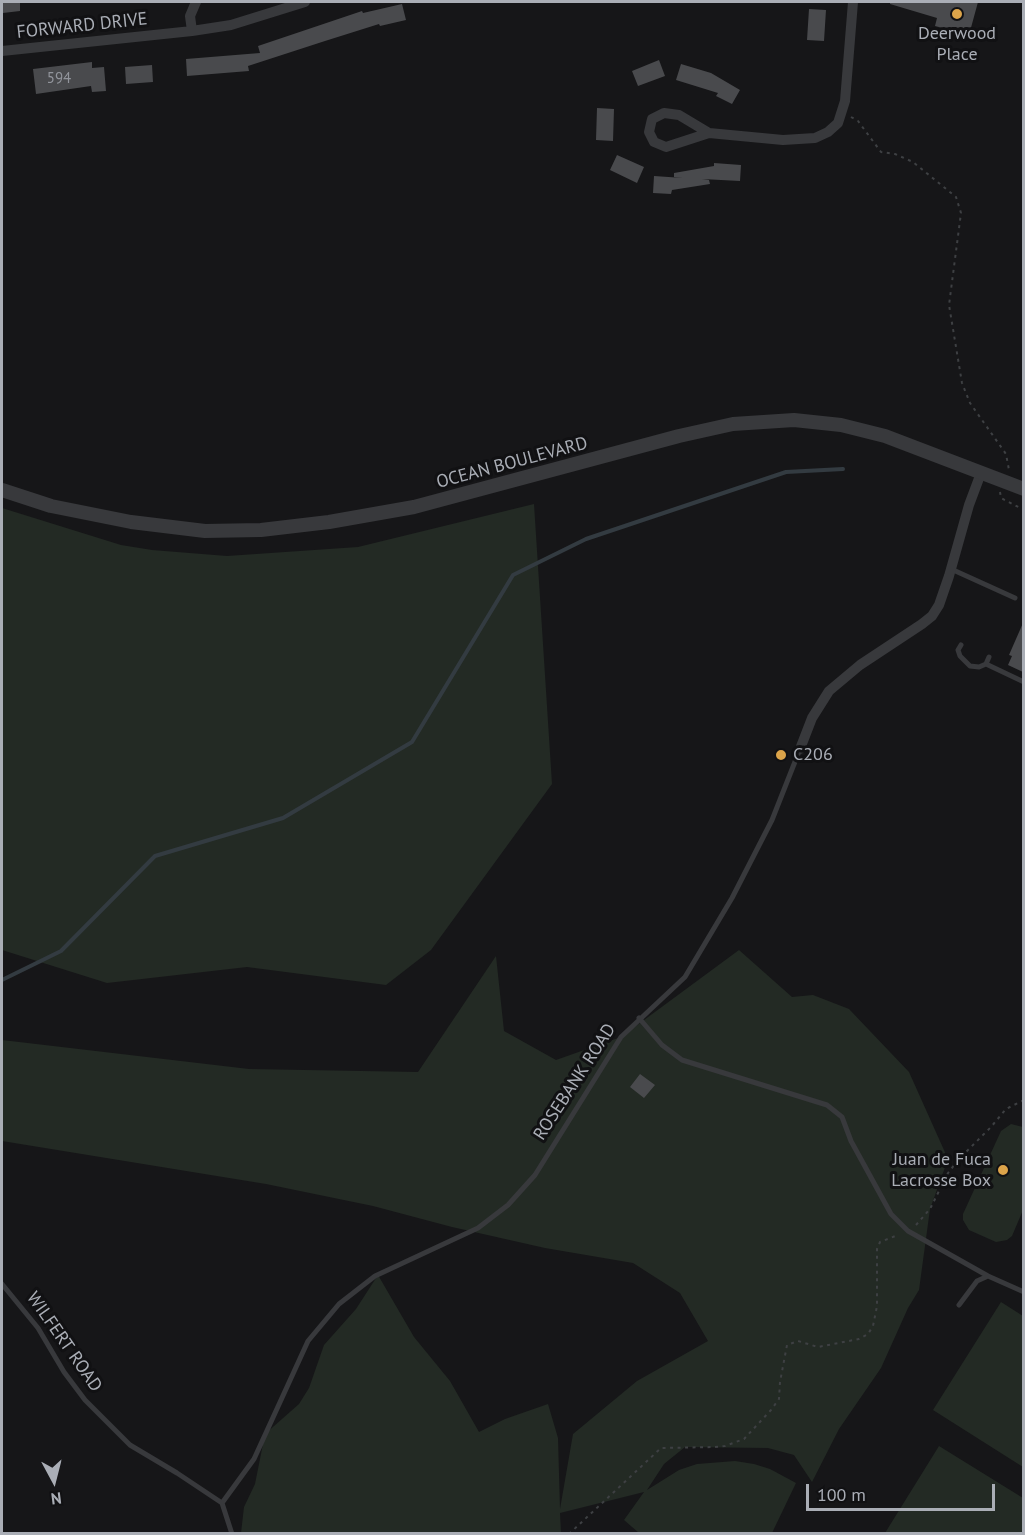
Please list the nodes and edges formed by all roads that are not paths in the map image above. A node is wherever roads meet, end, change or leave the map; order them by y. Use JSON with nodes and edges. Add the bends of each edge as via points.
{"nodes":[{"id":1,"x":196,"y":2,"type":"edge"},
{"id":2,"x":305,"y":2,"type":"edge"},
{"id":3,"x":853,"y":2,"type":"edge"},
{"id":4,"x":192,"y":31,"type":"junction"},
{"id":5,"x":2,"y":51,"type":"edge"},
{"id":6,"x":709,"y":133,"type":"junction"},
{"id":7,"x":981,"y":473,"type":"junction"},
{"id":8,"x":1023,"y":489,"type":"edge"},
{"id":9,"x":2,"y":490,"type":"edge"},
{"id":10,"x":951,"y":569,"type":"junction"},
{"id":11,"x":1015,"y":598,"type":"dead end"},
{"id":12,"x":961,"y":645,"type":"dead end"},
{"id":13,"x":989,"y":657,"type":"dead end"},
{"id":14,"x":986,"y":664,"type":"junction"},
{"id":15,"x":1023,"y":682,"type":"edge"},
{"id":16,"x":800,"y":749,"type":"joint"},
{"id":17,"x":639,"y":1018,"type":"junction"},
{"id":18,"x":988,"y":1276,"type":"junction"},
{"id":19,"x":2,"y":1284,"type":"edge"},
{"id":20,"x":1023,"y":1284,"type":"edge"},
{"id":21,"x":1022,"y":1291,"type":"edge"},
{"id":22,"x":959,"y":1305,"type":"dead end"},
{"id":23,"x":222,"y":1503,"type":"junction"},
{"id":24,"x":231,"y":1533,"type":"edge"}],
"edges":[{"from":1,"to":4,"type":"street","via":[[190,16]]},
{"from":2,"to":4,"type":"street","name":"FORWARD DRIVE","via":[[231,25]]},
{"from":3,"to":6,"type":"street","via":[[847,89],[838,123],[815,138],[783,140]]},
{"from":4,"to":5,"type":"street","name":"FORWARD DRIVE"},
{"from":6,"to":6,"type":"street","via":[[671,113],[652,119],[649,132],[654,142],[666,147]]},
{"from":7,"to":8,"type":"street","name":"OCEAN BOULEVARD"},
{"from":7,"to":9,"type":"street","name":"OCEAN BOULEVARD","via":[[885,436],[841,425],[794,420],[732,424],[414,507],[261,530],[205,531],[131,522],[51,506]]},
{"from":7,"to":10,"type":"street","name":"ROSEBANK ROAD"},
{"from":10,"to":11,"type":"lane"},
{"from":10,"to":16,"type":"street","name":"ROSEBANK ROAD","via":[[932,616],[829,691],[812,718]]},
{"from":12,"to":14,"type":"lane","via":[[958,650],[964,662],[979,667]]},
{"from":13,"to":14,"type":"lane"},
{"from":14,"to":15,"type":"lane"},
{"from":16,"to":17,"type":"lane","name":"ROSEBANK ROAD","via":[[772,820],[686,977]]},
{"from":17,"to":18,"type":"lane","via":[[662,1045],[682,1060],[827,1105],[842,1117],[891,1214],[908,1231]]},
{"from":17,"to":23,"type":"lane","name":"ROSEBANK ROAD","via":[[615,1046],[535,1175],[508,1204],[478,1228],[375,1276],[339,1304],[308,1341],[254,1459]]},
{"from":18,"to":21,"type":"lane"},
{"from":18,"to":22,"type":"lane","via":[[977,1281]]},
{"from":19,"to":23,"type":"lane","name":"WILFERT ROAD","via":[[38,1328],[85,1401],[130,1445]]},
{"from":20,"to":21,"type":"lane"},
{"from":23,"to":24,"type":"lane"}]}
